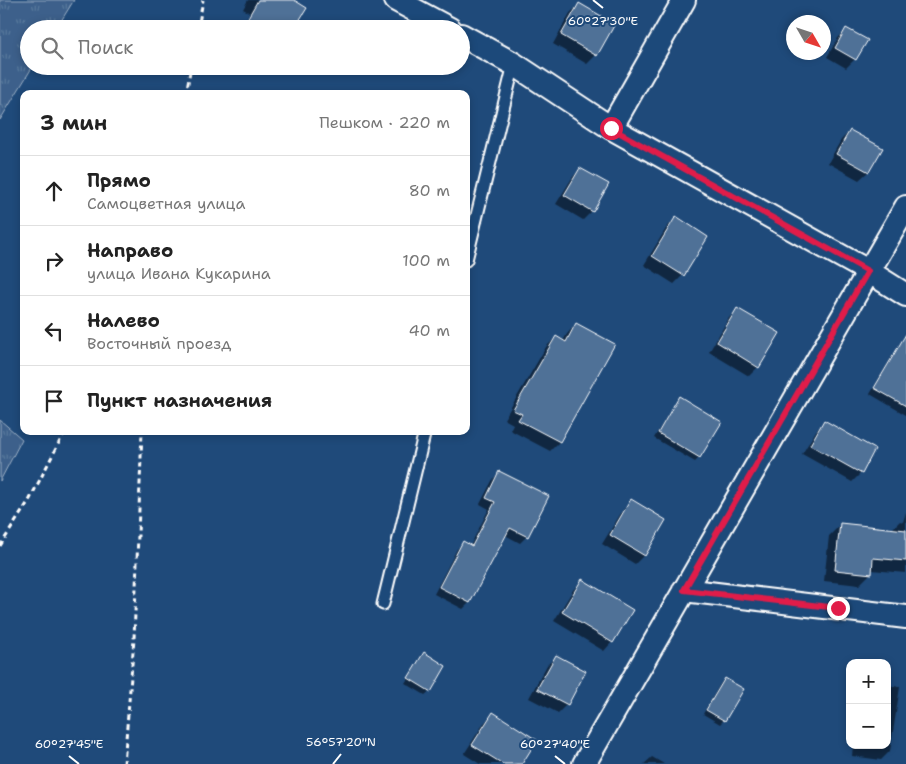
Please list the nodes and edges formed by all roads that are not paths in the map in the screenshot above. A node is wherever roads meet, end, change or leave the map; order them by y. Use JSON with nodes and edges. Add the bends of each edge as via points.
{"nodes":[{"id":1,"x":396,"y":0,"type":"edge"},
{"id":2,"x":684,"y":0,"type":"edge"},
{"id":3,"x":433,"y":20,"type":"edge"},
{"id":4,"x":470,"y":40,"type":"edge"},
{"id":5,"x":514,"y":64,"type":"junction"},
{"id":6,"x":611,"y":128,"type":"junction"},
{"id":7,"x":906,"y":206,"type":"edge"},
{"id":8,"x":470,"y":244,"type":"edge"},
{"id":9,"x":868,"y":271,"type":"junction"},
{"id":10,"x":906,"y":295,"type":"edge"},
{"id":11,"x":424,"y":435,"type":"edge"},
{"id":12,"x":684,"y":590,"type":"junction"},
{"id":13,"x":382,"y":604,"type":"dead end"},
{"id":14,"x":906,"y":616,"type":"edge"},
{"id":15,"x":584,"y":764,"type":"edge"}],
"edges":[{"from":1,"to":3,"type":"street"},
{"from":2,"to":6,"type":"street"},
{"from":4,"to":5,"type":"street"},
{"from":5,"to":6,"type":"street"},
{"from":5,"to":8,"type":"lane"},
{"from":6,"to":9,"type":"street"},
{"from":7,"to":9,"type":"street"},
{"from":9,"to":10,"type":"street"},
{"from":9,"to":12,"type":"street"},
{"from":11,"to":13,"type":"lane"},
{"from":12,"to":14,"type":"street"},
{"from":12,"to":15,"type":"street"}]}
